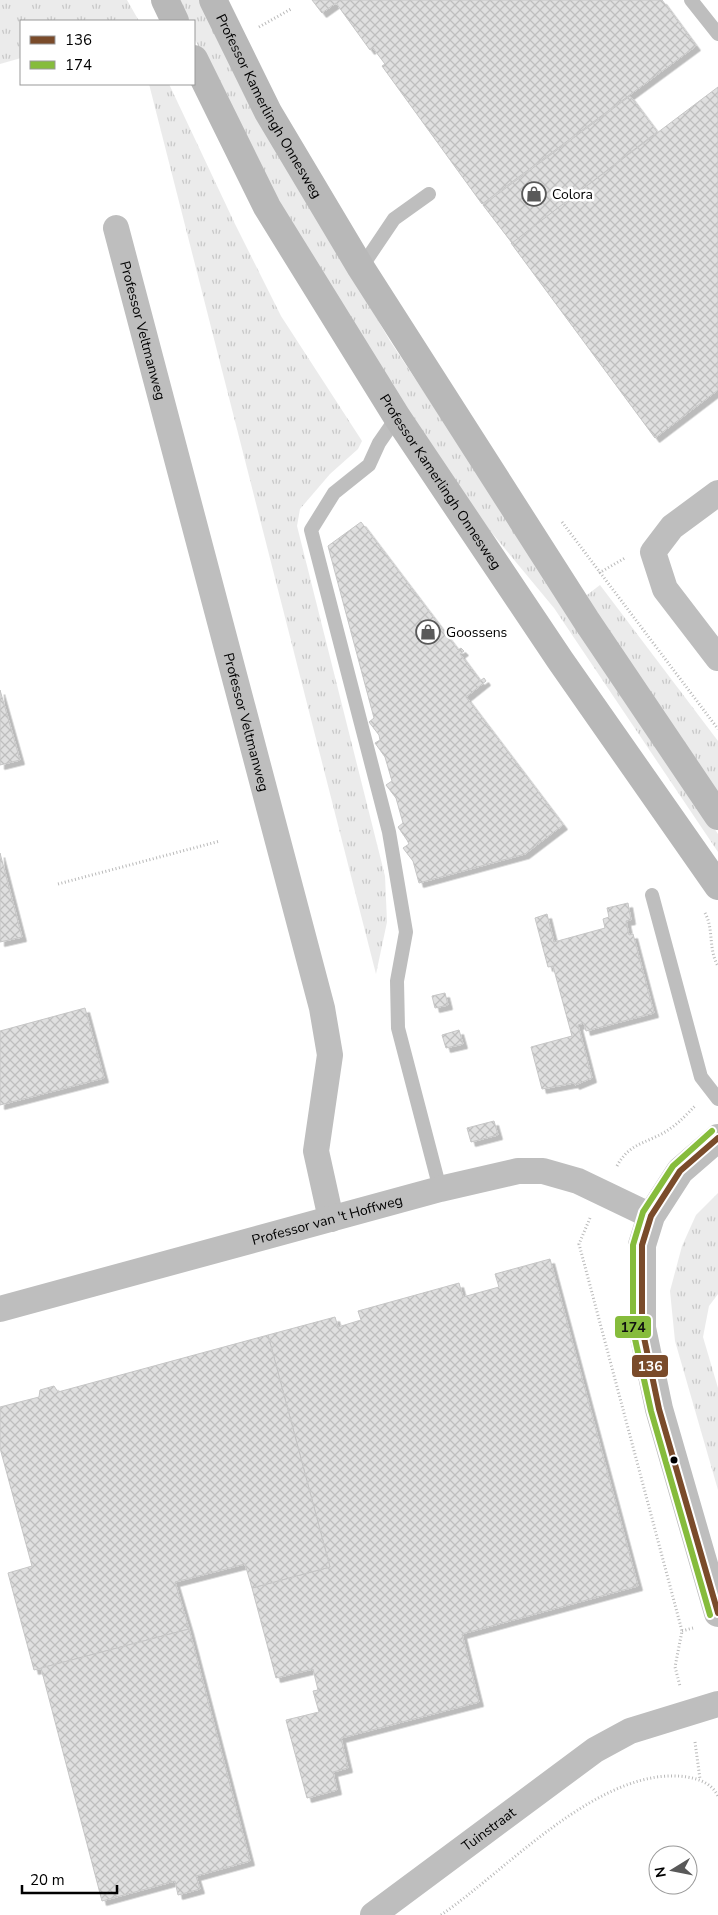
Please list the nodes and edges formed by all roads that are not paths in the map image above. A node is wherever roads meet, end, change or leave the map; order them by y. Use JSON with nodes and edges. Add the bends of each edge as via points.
{"nodes":[{"id":1,"x":165,"y":0,"type":"edge"},
{"id":2,"x":212,"y":0,"type":"edge"},
{"id":3,"x":691,"y":0,"type":"edge"},
{"id":4,"x":175,"y":20,"type":"edge"},
{"id":5,"x":718,"y":34,"type":"edge"},
{"id":6,"x":195,"y":61,"type":"edge"},
{"id":7,"x":429,"y":194,"type":"dead end"},
{"id":8,"x":116,"y":228,"type":"dead end"},
{"id":9,"x":361,"y":268,"type":"junction"},
{"id":10,"x":398,"y":417,"type":"junction"},
{"id":11,"x":718,"y":493,"type":"edge"},
{"id":12,"x":718,"y":658,"type":"edge"},
{"id":13,"x":718,"y":816,"type":"edge"},
{"id":14,"x":718,"y":886,"type":"edge"},
{"id":15,"x":652,"y":895,"type":"dead end"},
{"id":16,"x":718,"y":1099,"type":"edge"},
{"id":17,"x":718,"y":1138,"type":"edge"},
{"id":18,"x":440,"y":1189,"type":"junction"},
{"id":19,"x":651,"y":1216,"type":"junction"},
{"id":20,"x":331,"y":1219,"type":"junction"},
{"id":21,"x":0,"y":1309,"type":"edge"},
{"id":22,"x":718,"y":1613,"type":"edge"},
{"id":23,"x":718,"y":1704,"type":"edge"},
{"id":24,"x":372,"y":1915,"type":"edge"}],
"edges":[{"from":1,"to":4,"type":"main road"},
{"from":2,"to":9,"type":"main road","name":"Professor Kamerlingh Onnesweg","via":[[268,112]]},
{"from":3,"to":5,"type":"lane"},
{"from":6,"to":10,"type":"main road","name":"Professor Kamerlingh Onnesweg","via":[[267,207]]},
{"from":7,"to":9,"type":"lane","via":[[394,219]]},
{"from":8,"to":20,"type":"street","name":"Professor Veltmanweg","via":[[322,1008],[330,1055],[316,1151]]},
{"from":9,"to":13,"type":"main road","name":"Professor Kamerlingh Onnesweg","via":[[586,620]]},
{"from":10,"to":14,"type":"main road","name":"Professor Kamerlingh Onnesweg","via":[[560,660]]},
{"from":10,"to":18,"type":"lane","via":[[379,443],[369,465],[334,493],[310,530],[389,832],[406,932],[397,981],[398,1028]]},
{"from":11,"to":12,"type":"street","via":[[672,528],[653,552],[665,589]]},
{"from":15,"to":16,"type":"lane","via":[[701,1077]]},
{"from":17,"to":19,"type":"street","via":[[680,1170]]},
{"from":18,"to":19,"type":"street","name":"Professor van 't Hoffweg","via":[[518,1171],[543,1171],[578,1181]]},
{"from":18,"to":20,"type":"street","name":"Professor van 't Hoffweg"},
{"from":19,"to":22,"type":"street","via":[[642,1245],[642,1328],[659,1409]]},
{"from":20,"to":21,"type":"street","name":"Professor van 't Hoffweg"},
{"from":23,"to":24,"type":"street","name":"Tuinstraat","via":[[630,1731],[595,1750]]}]}
